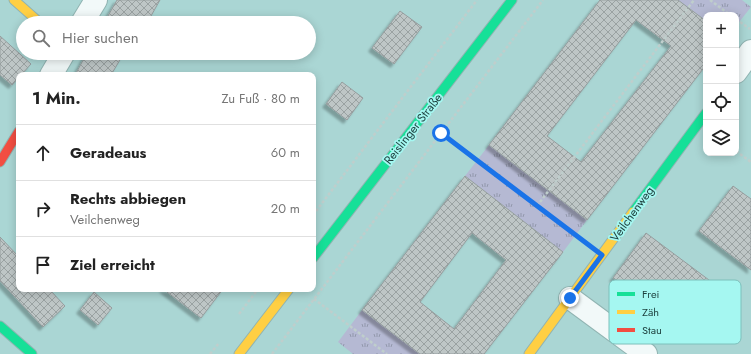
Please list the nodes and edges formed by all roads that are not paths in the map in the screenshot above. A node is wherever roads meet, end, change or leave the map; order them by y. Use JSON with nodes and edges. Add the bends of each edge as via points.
{"nodes":[{"id":1,"x":14,"y":0,"type":"edge"},
{"id":2,"x":96,"y":0,"type":"edge"},
{"id":3,"x":512,"y":0,"type":"edge"},
{"id":4,"x":32,"y":16,"type":"edge"},
{"id":5,"x":86,"y":16,"type":"edge"},
{"id":6,"x":751,"y":51,"type":"edge"},
{"id":7,"x":60,"y":60,"type":"edge"},
{"id":8,"x":739,"y":68,"type":"edge"},
{"id":9,"x":53,"y":72,"type":"edge"},
{"id":10,"x":703,"y":117,"type":"edge"},
{"id":11,"x":16,"y":135,"type":"edge"},
{"id":12,"x":0,"y":162,"type":"edge"},
{"id":13,"x":316,"y":254,"type":"edge"},
{"id":14,"x":287,"y":292,"type":"edge"},
{"id":15,"x":570,"y":298,"type":"junction"},
{"id":16,"x":0,"y":326,"type":"edge"},
{"id":17,"x":609,"y":327,"type":"edge"},
{"id":18,"x":632,"y":344,"type":"edge"},
{"id":19,"x":32,"y":354,"type":"edge"},
{"id":20,"x":239,"y":354,"type":"edge"},
{"id":21,"x":529,"y":354,"type":"edge"},
{"id":22,"x":646,"y":354,"type":"edge"}],
"edges":[{"from":1,"to":4,"type":"street"},
{"from":2,"to":5,"type":"street"},
{"from":3,"to":13,"type":"street","name":"Reislinger Straße"},
{"from":6,"to":8,"type":"street"},
{"from":7,"to":9,"type":"street"},
{"from":10,"to":15,"type":"street","name":"Veilchenweg"},
{"from":11,"to":12,"type":"street"},
{"from":14,"to":20,"type":"street"},
{"from":15,"to":17,"type":"street"},
{"from":15,"to":21,"type":"street","name":"Veilchenweg"},
{"from":16,"to":19,"type":"street"},
{"from":18,"to":22,"type":"street"}]}
